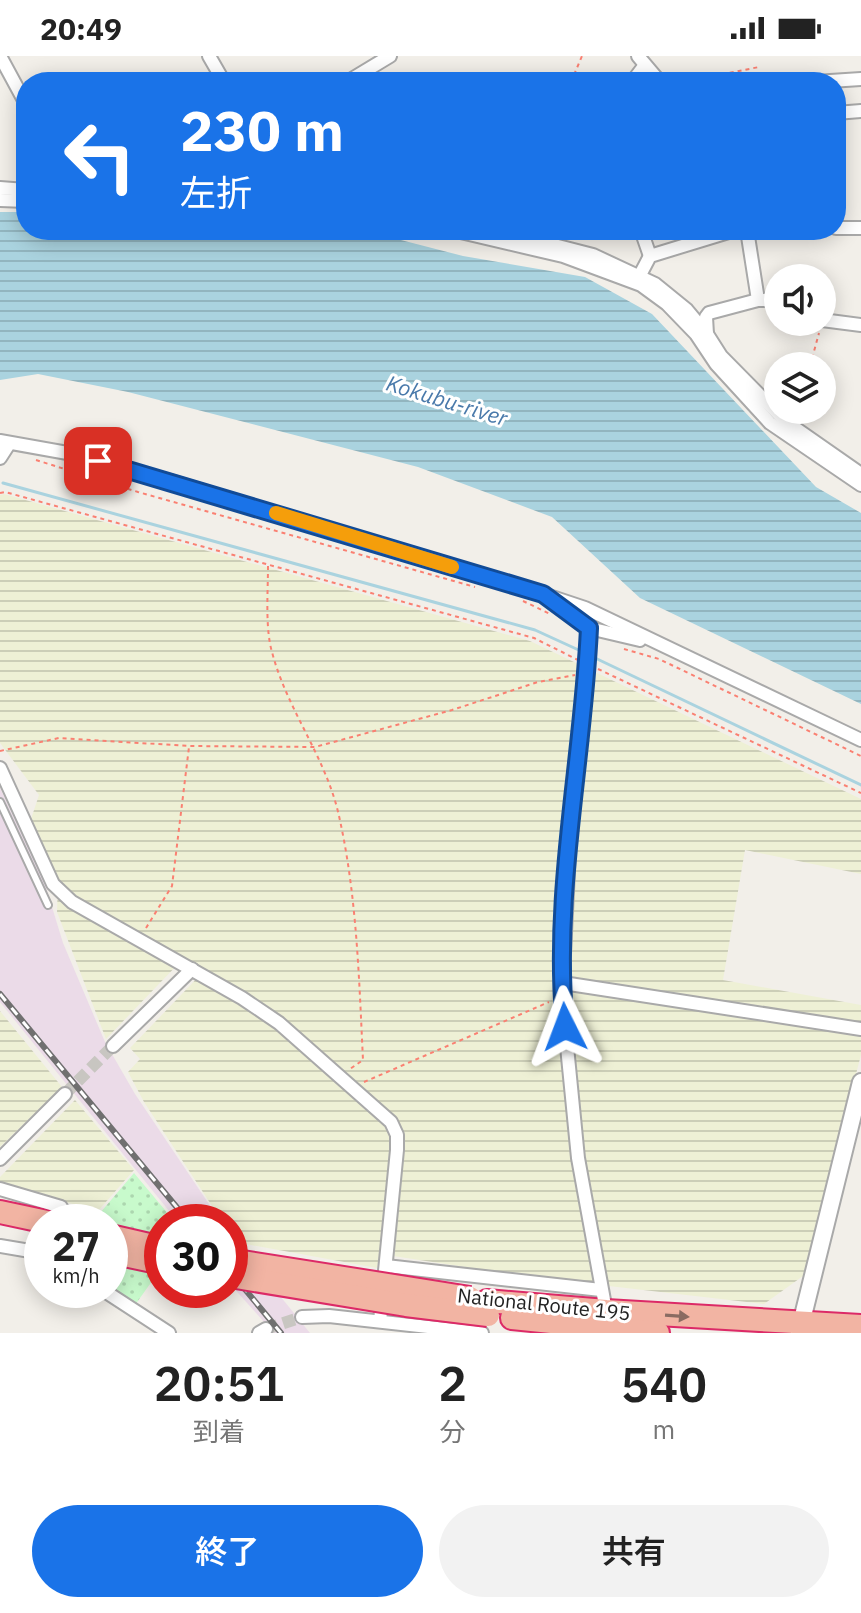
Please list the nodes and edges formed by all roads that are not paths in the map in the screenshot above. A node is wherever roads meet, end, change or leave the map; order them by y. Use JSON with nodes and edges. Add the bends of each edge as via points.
{"nodes":[{"id":1,"x":0,"y":56,"type":"edge"},
{"id":2,"x":390,"y":56,"type":"edge"},
{"id":3,"x":364,"y":72,"type":"edge"},
{"id":4,"x":16,"y":86,"type":"edge"},
{"id":5,"x":495,"y":240,"type":"edge"},
{"id":6,"x":534,"y":240,"type":"edge"},
{"id":7,"x":644,"y":240,"type":"edge"},
{"id":8,"x":702,"y":240,"type":"edge"},
{"id":9,"x":749,"y":240,"type":"edge"},
{"id":10,"x":650,"y":256,"type":"junction"},
{"id":11,"x":640,"y":275,"type":"junction"},
{"id":12,"x":758,"y":300,"type":"junction"},
{"id":13,"x":764,"y":300,"type":"edge"},
{"id":14,"x":836,"y":322,"type":"edge"},
{"id":15,"x":861,"y":325,"type":"edge"},
{"id":16,"x":707,"y":334,"type":"junction"},
{"id":17,"x":4,"y":443,"type":"edge"},
{"id":18,"x":0,"y":458,"type":"edge"},
{"id":19,"x":861,"y":458,"type":"edge"},
{"id":20,"x":859,"y":473,"type":"edge"},
{"id":21,"x":861,"y":485,"type":"edge"},
{"id":22,"x":543,"y":594,"type":"junction"},
{"id":23,"x":588,"y":634,"type":"junction"},
{"id":24,"x":663,"y":646,"type":"junction"},
{"id":25,"x":861,"y":740,"type":"edge"},
{"id":26,"x":0,"y":768,"type":"edge"},
{"id":27,"x":0,"y":802,"type":"edge"},
{"id":28,"x":48,"y":905,"type":"dead end"},
{"id":29,"x":192,"y":969,"type":"junction"},
{"id":30,"x":563,"y":990,"type":"junction"},
{"id":31,"x":861,"y":1029,"type":"edge"},
{"id":32,"x":113,"y":1046,"type":"tunnel mouth"},
{"id":33,"x":861,"y":1082,"type":"edge"},
{"id":34,"x":65,"y":1094,"type":"tunnel mouth"},
{"id":35,"x":854,"y":1134,"type":"edge"},
{"id":36,"x":0,"y":1159,"type":"edge"},
{"id":37,"x":0,"y":1189,"type":"edge"},
{"id":38,"x":51,"y":1204,"type":"edge"},
{"id":39,"x":0,"y":1212,"type":"edge"},
{"id":40,"x":24,"y":1217,"type":"edge"},
{"id":41,"x":24,"y":1240,"type":"edge"},
{"id":42,"x":2,"y":1244,"type":"edge"},
{"id":43,"x":24,"y":1249,"type":"edge"},
{"id":44,"x":248,"y":1264,"type":"edge"},
{"id":45,"x":386,"y":1266,"type":"junction"},
{"id":46,"x":248,"y":1279,"type":"edge"},
{"id":47,"x":604,"y":1301,"type":"junction"},
{"id":48,"x":128,"y":1306,"type":"edge"},
{"id":49,"x":486,"y":1316,"type":"edge"},
{"id":50,"x":302,"y":1317,"type":"tunnel mouth"},
{"id":51,"x":380,"y":1321,"type":"junction"},
{"id":52,"x":861,"y":1326,"type":"edge"},
{"id":53,"x":800,"y":1329,"type":"edge"},
{"id":54,"x":622,"y":1332,"type":"edge"},
{"id":55,"x":169,"y":1333,"type":"edge"},
{"id":56,"x":658,"y":1333,"type":"edge"}],
"edges":[{"from":1,"to":4,"type":"street"},
{"from":2,"to":3,"type":"street"},
{"from":5,"to":21,"type":"street","via":[[563,256],[641,285],[696,334],[770,423]]},
{"from":6,"to":11,"type":"street","via":[[593,255]]},
{"from":7,"to":10,"type":"street"},
{"from":8,"to":10,"type":"street"},
{"from":9,"to":12,"type":"street"},
{"from":10,"to":11,"type":"street"},
{"from":11,"to":16,"type":"street","via":[[687,310]]},
{"from":12,"to":13,"type":"street"},
{"from":12,"to":16,"type":"street","via":[[709,313]]},
{"from":14,"to":15,"type":"street"},
{"from":16,"to":20,"type":"street","via":[[721,356],[785,421]]},
{"from":17,"to":18,"type":"street"},
{"from":17,"to":22,"type":"street","via":[[73,454],[170,481]]},
{"from":19,"to":20,"type":"street"},
{"from":22,"to":23,"type":"street"},
{"from":22,"to":24,"type":"street"},
{"from":23,"to":24,"type":"street"},
{"from":23,"to":30,"type":"street","via":[[570,828]]},
{"from":24,"to":25,"type":"street"},
{"from":26,"to":29,"type":"street","via":[[53,884],[72,902]]},
{"from":27,"to":28,"type":"lane"},
{"from":29,"to":32,"type":"street"},
{"from":29,"to":45,"type":"street","via":[[279,1023],[391,1122],[397,1135]]},
{"from":30,"to":31,"type":"street"},
{"from":30,"to":47,"type":"street","via":[[578,1158]]},
{"from":33,"to":35,"type":"street"},
{"from":34,"to":36,"type":"street"},
{"from":35,"to":53,"type":"street"},
{"from":37,"to":38,"type":"street"},
{"from":39,"to":40,"type":"highway"},
{"from":41,"to":42,"type":"highway"},
{"from":42,"to":43,"type":"street"},
{"from":44,"to":49,"type":"highway","name":"National Route 195","bridge":true},
{"from":45,"to":47,"type":"street"},
{"from":45,"to":51,"type":"street"},
{"from":46,"to":49,"type":"highway","name":"National Route 195","bridge":true},
{"from":47,"to":49,"type":"highway","name":"National Route 195"},
{"from":47,"to":53,"type":"highway","name":"National Route 195","one_way":true},
{"from":48,"to":55,"type":"street"},
{"from":49,"to":51,"type":"street"},
{"from":49,"to":54,"type":"highway","name":"National Route 195"},
{"from":50,"to":51,"type":"street"},
{"from":52,"to":53,"type":"highway","name":"National Route 195"},
{"from":54,"to":56,"type":"highway","name":"National Route 195"}]}
